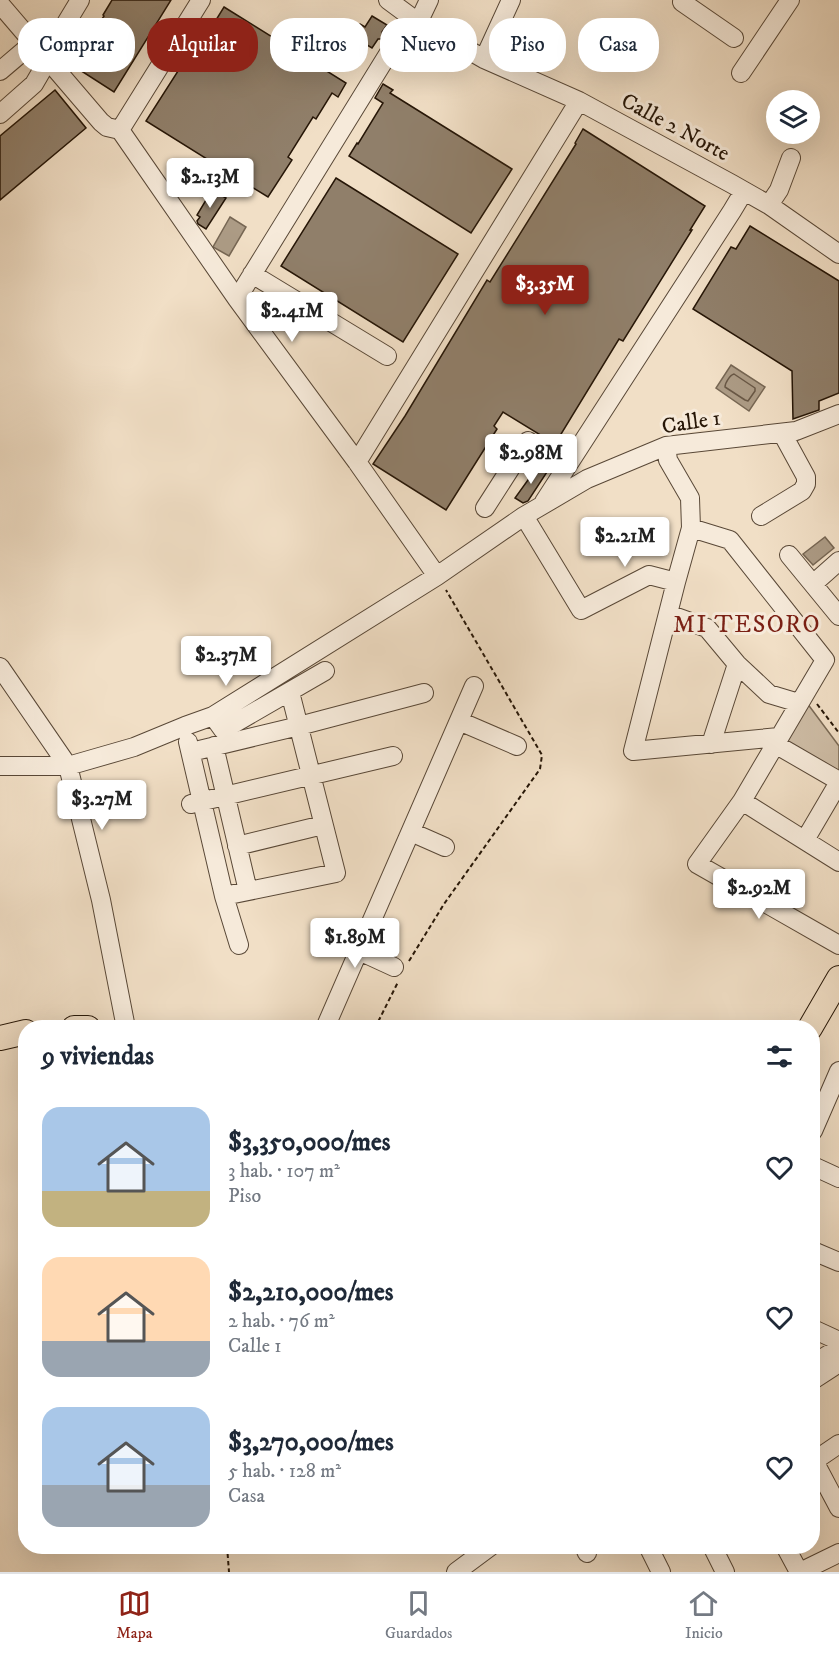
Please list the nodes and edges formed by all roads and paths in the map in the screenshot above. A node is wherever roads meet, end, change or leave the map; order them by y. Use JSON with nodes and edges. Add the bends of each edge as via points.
{"nodes":[{"id":1,"x":80,"y":0,"type":"edge"},
{"id":2,"x":201,"y":0,"type":"edge"},
{"id":3,"x":388,"y":0,"type":"edge"},
{"id":4,"x":429,"y":0,"type":"edge"},
{"id":5,"x":511,"y":0,"type":"edge"},
{"id":6,"x":684,"y":0,"type":"edge"},
{"id":7,"x":790,"y":0,"type":"edge"},
{"id":8,"x":0,"y":4,"type":"edge"},
{"id":9,"x":69,"y":18,"type":"edge"},
{"id":10,"x":408,"y":18,"type":"edge"},
{"id":11,"x":415,"y":18,"type":"edge"},
{"id":12,"x":18,"y":25,"type":"edge"},
{"id":13,"x":734,"y":38,"type":"dead end"},
{"id":14,"x":477,"y":55,"type":"edge"},
{"id":15,"x":18,"y":56,"type":"edge"},
{"id":16,"x":484,"y":59,"type":"junction"},
{"id":17,"x":0,"y":71,"type":"edge"},
{"id":18,"x":41,"y":72,"type":"edge"},
{"id":19,"x":57,"y":72,"type":"edge"},
{"id":20,"x":380,"y":72,"type":"edge"},
{"id":21,"x":741,"y":73,"type":"dead end"},
{"id":22,"x":579,"y":101,"type":"junction"},
{"id":23,"x":0,"y":114,"type":"edge"},
{"id":24,"x":120,"y":130,"type":"junction"},
{"id":25,"x":791,"y":158,"type":"dead end"},
{"id":26,"x":744,"y":190,"type":"junction"},
{"id":27,"x":769,"y":205,"type":"junction"},
{"id":28,"x":839,"y":254,"type":"edge"},
{"id":29,"x":252,"y":274,"type":"junction"},
{"id":30,"x":237,"y":299,"type":"junction"},
{"id":31,"x":387,"y":356,"type":"dead end"},
{"id":32,"x":839,"y":414,"type":"edge"},
{"id":33,"x":782,"y":433,"type":"junction"},
{"id":34,"x":666,"y":446,"type":"junction"},
{"id":35,"x":357,"y":462,"type":"junction"},
{"id":36,"x":566,"y":465,"type":"junction"},
{"id":37,"x":541,"y":506,"type":"junction"},
{"id":38,"x":485,"y":508,"type":"dead end"},
{"id":39,"x":524,"y":516,"type":"junction"},
{"id":40,"x":761,"y":516,"type":"dead end"},
{"id":41,"x":691,"y":528,"type":"junction"},
{"id":42,"x":789,"y":555,"type":"dead end"},
{"id":43,"x":839,"y":561,"type":"edge"},
{"id":44,"x":437,"y":576,"type":"junction"},
{"id":45,"x":676,"y":582,"type":"junction"},
{"id":46,"x":813,"y":584,"type":"junction"},
{"id":47,"x":668,"y":615,"type":"junction"},
{"id":48,"x":839,"y":616,"type":"edge"},
{"id":49,"x":737,"y":664,"type":"junction"},
{"id":50,"x":0,"y":667,"type":"edge"},
{"id":51,"x":325,"y":671,"type":"dead end"},
{"id":52,"x":474,"y":686,"type":"dead end"},
{"id":53,"x":290,"y":692,"type":"junction"},
{"id":54,"x":424,"y":693,"type":"dead end"},
{"id":55,"x":803,"y":697,"type":"junction"},
{"id":56,"x":213,"y":716,"type":"junction"},
{"id":57,"x":459,"y":721,"type":"junction"},
{"id":58,"x":185,"y":726,"type":"junction"},
{"id":59,"x":299,"y":726,"type":"junction"},
{"id":60,"x":839,"y":733,"type":"edge"},
{"id":61,"x":777,"y":741,"type":"junction"},
{"id":62,"x":711,"y":744,"type":"junction"},
{"id":63,"x":214,"y":746,"type":"junction"},
{"id":64,"x":517,"y":746,"type":"dead end"},
{"id":65,"x":191,"y":752,"type":"junction"},
{"id":66,"x":393,"y":756,"type":"dead end"},
{"id":67,"x":0,"y":766,"type":"edge"},
{"id":68,"x":68,"y":766,"type":"junction"},
{"id":69,"x":311,"y":775,"type":"junction"},
{"id":70,"x":839,"y":782,"type":"edge"},
{"id":71,"x":225,"y":796,"type":"junction"},
{"id":72,"x":742,"y":801,"type":"junction"},
{"id":73,"x":197,"y":803,"type":"junction"},
{"id":74,"x":323,"y":825,"type":"junction"},
{"id":75,"x":411,"y":832,"type":"junction"},
{"id":76,"x":805,"y":840,"type":"junction"},
{"id":77,"x":236,"y":844,"type":"junction"},
{"id":78,"x":213,"y":847,"type":"junction"},
{"id":79,"x":445,"y":847,"type":"dead end"},
{"id":80,"x":839,"y":862,"type":"edge"},
{"id":81,"x":248,"y":891,"type":"junction"},
{"id":82,"x":224,"y":896,"type":"junction"},
{"id":83,"x":331,"y":938,"type":"dead end"},
{"id":84,"x":239,"y":945,"type":"dead end"},
{"id":85,"x":839,"y":945,"type":"edge"},
{"id":86,"x":358,"y":951,"type":"junction"},
{"id":87,"x":401,"y":969,"type":"junction"},
{"id":88,"x":839,"y":978,"type":"edge"},
{"id":89,"x":124,"y":1020,"type":"edge"},
{"id":90,"x":328,"y":1020,"type":"edge"},
{"id":91,"x":379,"y":1020,"type":"edge"},
{"id":92,"x":815,"y":1020,"type":"edge"},
{"id":93,"x":18,"y":1034,"type":"edge"},
{"id":94,"x":0,"y":1038,"type":"edge"},
{"id":95,"x":839,"y":1071,"type":"edge"},
{"id":96,"x":834,"y":1098,"type":"edge"},
{"id":97,"x":820,"y":1120,"type":"edge"},
{"id":98,"x":820,"y":1169,"type":"edge"},
{"id":99,"x":839,"y":1178,"type":"edge"},
{"id":100,"x":820,"y":1254,"type":"edge"},
{"id":101,"x":839,"y":1262,"type":"edge"},
{"id":102,"x":820,"y":1332,"type":"edge"},
{"id":103,"x":839,"y":1341,"type":"edge"},
{"id":104,"x":839,"y":1348,"type":"edge"},
{"id":105,"x":820,"y":1360,"type":"edge"},
{"id":106,"x":839,"y":1363,"type":"edge"},
{"id":107,"x":820,"y":1375,"type":"edge"},
{"id":108,"x":839,"y":1444,"type":"edge"},
{"id":109,"x":820,"y":1456,"type":"edge"},
{"id":110,"x":820,"y":1471,"type":"edge"},
{"id":111,"x":838,"y":1505,"type":"edge"},
{"id":112,"x":839,"y":1553,"type":"edge"},
{"id":113,"x":228,"y":1554,"type":"edge"},
{"id":114,"x":480,"y":1554,"type":"edge"},
{"id":115,"x":652,"y":1554,"type":"edge"},
{"id":116,"x":716,"y":1554,"type":"edge"},
{"id":117,"x":789,"y":1554,"type":"edge"},
{"id":118,"x":229,"y":1572,"type":"edge"},
{"id":119,"x":456,"y":1572,"type":"edge"},
{"id":120,"x":661,"y":1572,"type":"edge"},
{"id":121,"x":725,"y":1572,"type":"edge"},
{"id":122,"x":799,"y":1572,"type":"edge"}],
"edges":[{"from":1,"to":9,"type":"street"},
{"from":2,"to":24,"type":"street"},
{"from":3,"to":10,"type":"street","name":"Calle 2 Norte"},
{"from":4,"to":11,"type":"street"},
{"from":5,"to":16,"type":"street"},
{"from":6,"to":13,"type":"street"},
{"from":7,"to":21,"type":"street"},
{"from":8,"to":12,"type":"street"},
{"from":14,"to":16,"type":"street","name":"Calle 2 Norte"},
{"from":15,"to":17,"type":"street"},
{"from":16,"to":22,"type":"street","name":"Calle 2 Norte"},
{"from":18,"to":23,"type":"street","via":[[34,84]]},
{"from":19,"to":24,"type":"street","via":[[101,122]]},
{"from":20,"to":29,"type":"street"},
{"from":22,"to":26,"type":"street","name":"Calle 2 Norte"},
{"from":22,"to":35,"type":"street"},
{"from":24,"to":30,"type":"street"},
{"from":25,"to":27,"type":"street"},
{"from":26,"to":27,"type":"street","name":"Calle 2 Norte"},
{"from":26,"to":36,"type":"street"},
{"from":27,"to":28,"type":"street","name":"Calle 2 Norte"},
{"from":29,"to":30,"type":"street"},
{"from":29,"to":31,"type":"street"},
{"from":30,"to":35,"type":"street"},
{"from":32,"to":33,"type":"street","name":"Calle 1"},
{"from":33,"to":34,"type":"street","name":"Calle 1"},
{"from":33,"to":40,"type":"street","via":[[806,484],[802,491]]},
{"from":34,"to":37,"type":"street","name":"Calle 1","via":[[587,479]]},
{"from":34,"to":41,"type":"street","via":[[668,460],[690,498]]},
{"from":35,"to":44,"type":"street"},
{"from":36,"to":37,"type":"street"},
{"from":36,"to":38,"type":"street","via":[[528,441]]},
{"from":37,"to":39,"type":"street","name":"Calle 1"},
{"from":39,"to":44,"type":"street","name":"Calle 1"},
{"from":39,"to":45,"type":"street","via":[[581,610],[649,575]]},
{"from":41,"to":45,"type":"street"},
{"from":41,"to":55,"type":"street","via":[[730,540],[825,660]]},
{"from":42,"to":46,"type":"street"},
{"from":43,"to":46,"type":"street"},
{"from":44,"to":56,"type":"street","name":"Calle 1"},
{"from":44,"to":87,"type":"path","via":[[542,755],[542,762]]},
{"from":45,"to":47,"type":"street"},
{"from":46,"to":48,"type":"street"},
{"from":47,"to":49,"type":"street","via":[[707,628]]},
{"from":47,"to":62,"type":"street","via":[[633,751]]},
{"from":49,"to":55,"type":"street","via":[[769,694]]},
{"from":49,"to":62,"type":"street"},
{"from":50,"to":68,"type":"street"},
{"from":51,"to":53,"type":"street"},
{"from":52,"to":57,"type":"street"},
{"from":53,"to":56,"type":"street","via":[[223,730]]},
{"from":53,"to":59,"type":"street"},
{"from":54,"to":59,"type":"street"},
{"from":55,"to":60,"type":"path"},
{"from":55,"to":61,"type":"street"},
{"from":56,"to":58,"type":"street","name":"Calle 1"},
{"from":57,"to":64,"type":"street"},
{"from":57,"to":75,"type":"street"},
{"from":58,"to":65,"type":"street"},
{"from":58,"to":68,"type":"street","name":"Calle 1","via":[[134,747]]},
{"from":59,"to":63,"type":"street"},
{"from":59,"to":69,"type":"street"},
{"from":61,"to":62,"type":"street"},
{"from":61,"to":70,"type":"street"},
{"from":61,"to":72,"type":"street"},
{"from":63,"to":65,"type":"street"},
{"from":63,"to":71,"type":"street"},
{"from":65,"to":73,"type":"street"},
{"from":66,"to":69,"type":"street"},
{"from":67,"to":68,"type":"street","name":"Calle 1"},
{"from":68,"to":89,"type":"street","via":[[101,900]]},
{"from":69,"to":71,"type":"street"},
{"from":69,"to":74,"type":"street"},
{"from":70,"to":76,"type":"street"},
{"from":71,"to":73,"type":"street"},
{"from":71,"to":77,"type":"street"},
{"from":72,"to":76,"type":"street"},
{"from":72,"to":85,"type":"street","via":[[697,864]]},
{"from":73,"to":78,"type":"street"},
{"from":74,"to":77,"type":"street"},
{"from":74,"to":81,"type":"street","via":[[336,873]]},
{"from":75,"to":79,"type":"street"},
{"from":75,"to":86,"type":"street"},
{"from":76,"to":80,"type":"street"},
{"from":77,"to":78,"type":"street"},
{"from":77,"to":81,"type":"street"},
{"from":78,"to":82,"type":"street"},
{"from":81,"to":82,"type":"street"},
{"from":82,"to":84,"type":"street"},
{"from":83,"to":86,"type":"street"},
{"from":86,"to":87,"type":"street"},
{"from":86,"to":90,"type":"street"},
{"from":87,"to":91,"type":"path"},
{"from":88,"to":92,"type":"main road"},
{"from":93,"to":94,"type":"main road"},
{"from":95,"to":96,"type":"street"},
{"from":96,"to":97,"type":"street"},
{"from":98,"to":99,"type":"street"},
{"from":100,"to":101,"type":"street"},
{"from":102,"to":103,"type":"street"},
{"from":104,"to":105,"type":"street"},
{"from":106,"to":107,"type":"street"},
{"from":108,"to":109,"type":"street"},
{"from":110,"to":111,"type":"street"},
{"from":112,"to":122,"type":"street"},
{"from":113,"to":118,"type":"path"},
{"from":114,"to":119,"type":"street"},
{"from":115,"to":120,"type":"street"},
{"from":116,"to":121,"type":"street"},
{"from":117,"to":122,"type":"street"}]}
